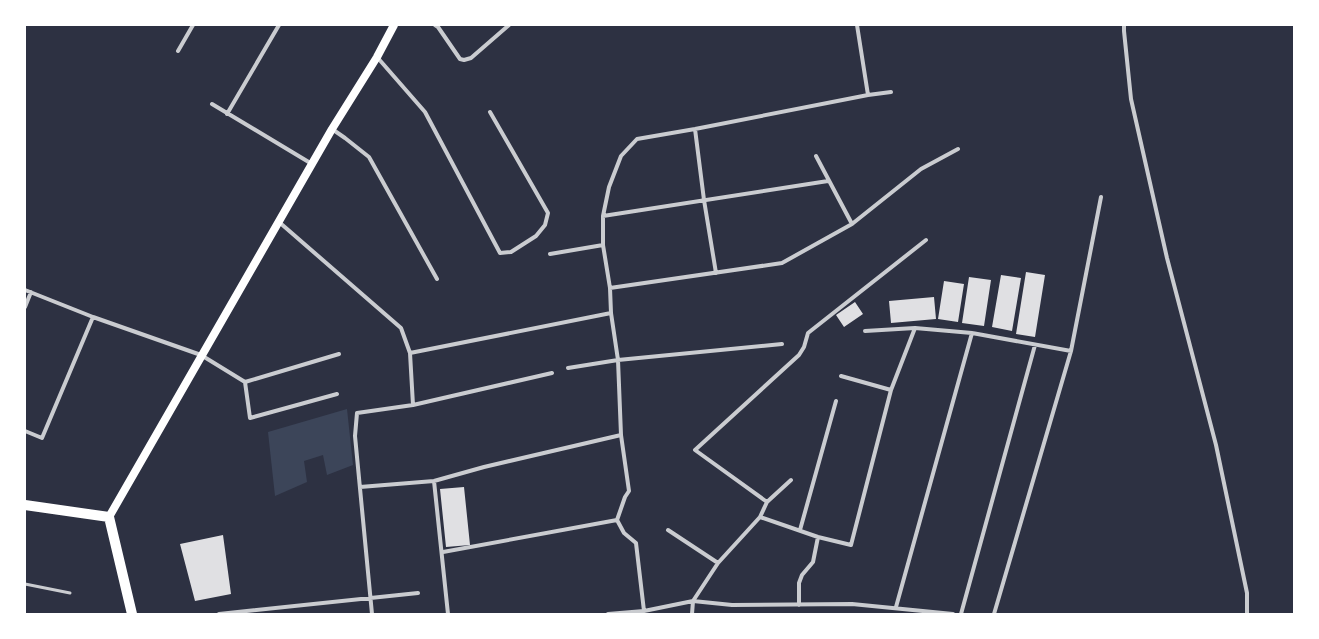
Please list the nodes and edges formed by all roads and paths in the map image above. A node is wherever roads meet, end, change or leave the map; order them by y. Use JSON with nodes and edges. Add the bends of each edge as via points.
{"nodes":[{"id":1,"x":193,"y":25,"type":"edge"},
{"id":2,"x":278,"y":25,"type":"edge"},
{"id":3,"x":394,"y":25,"type":"edge"},
{"id":4,"x":435,"y":25,"type":"edge"},
{"id":5,"x":509,"y":25,"type":"edge"},
{"id":6,"x":857,"y":25,"type":"edge"},
{"id":7,"x":1124,"y":25,"type":"edge"},
{"id":8,"x":178,"y":51,"type":"dead end"},
{"id":9,"x":377,"y":57,"type":"junction"},
{"id":10,"x":891,"y":92,"type":"dead end"},
{"id":11,"x":868,"y":95,"type":"junction"},
{"id":12,"x":212,"y":104,"type":"dead end"},
{"id":13,"x":490,"y":112,"type":"dead end"},
{"id":14,"x":227,"y":114,"type":"junction"},
{"id":15,"x":332,"y":129,"type":"junction"},
{"id":16,"x":695,"y":129,"type":"junction"},
{"id":17,"x":958,"y":150,"type":"dead end"},
{"id":18,"x":816,"y":156,"type":"dead end"},
{"id":19,"x":312,"y":164,"type":"junction"},
{"id":20,"x":828,"y":180,"type":"junction"},
{"id":21,"x":1101,"y":197,"type":"dead end"},
{"id":22,"x":704,"y":200,"type":"junction"},
{"id":23,"x":603,"y":216,"type":"junction"},
{"id":24,"x":278,"y":222,"type":"junction"},
{"id":25,"x":852,"y":224,"type":"junction"},
{"id":26,"x":926,"y":240,"type":"dead end"},
{"id":27,"x":603,"y":245,"type":"junction"},
{"id":28,"x":550,"y":254,"type":"dead end"},
{"id":29,"x":716,"y":273,"type":"junction"},
{"id":30,"x":437,"y":279,"type":"dead end"},
{"id":31,"x":610,"y":288,"type":"junction"},
{"id":32,"x":25,"y":290,"type":"edge"},
{"id":33,"x":31,"y":292,"type":"junction"},
{"id":34,"x":25,"y":307,"type":"edge"},
{"id":35,"x":611,"y":312,"type":"junction"},
{"id":36,"x":93,"y":318,"type":"junction"},
{"id":37,"x":915,"y":328,"type":"junction"},
{"id":38,"x":865,"y":331,"type":"dead end"},
{"id":39,"x":972,"y":333,"type":"junction"},
{"id":40,"x":782,"y":344,"type":"dead end"},
{"id":41,"x":1035,"y":345,"type":"junction"},
{"id":42,"x":1071,"y":351,"type":"junction"},
{"id":43,"x":410,"y":353,"type":"junction"},
{"id":44,"x":339,"y":354,"type":"dead end"},
{"id":45,"x":201,"y":355,"type":"junction"},
{"id":46,"x":618,"y":360,"type":"junction"},
{"id":47,"x":568,"y":368,"type":"dead end"},
{"id":48,"x":552,"y":373,"type":"dead end"},
{"id":49,"x":841,"y":376,"type":"dead end"},
{"id":50,"x":245,"y":382,"type":"junction"},
{"id":51,"x":891,"y":390,"type":"junction"},
{"id":52,"x":337,"y":394,"type":"dead end"},
{"id":53,"x":836,"y":401,"type":"dead end"},
{"id":54,"x":413,"y":405,"type":"junction"},
{"id":55,"x":25,"y":430,"type":"edge"},
{"id":56,"x":621,"y":435,"type":"junction"},
{"id":57,"x":434,"y":480,"type":"junction"},
{"id":58,"x":791,"y":480,"type":"dead end"},
{"id":59,"x":360,"y":487,"type":"junction"},
{"id":60,"x":766,"y":502,"type":"junction"},
{"id":61,"x":25,"y":506,"type":"edge"},
{"id":62,"x":109,"y":517,"type":"junction"},
{"id":63,"x":760,"y":517,"type":"junction"},
{"id":64,"x":617,"y":520,"type":"junction"},
{"id":65,"x":668,"y":530,"type":"dead end"},
{"id":66,"x":800,"y":530,"type":"junction"},
{"id":67,"x":818,"y":537,"type":"junction"},
{"id":68,"x":443,"y":552,"type":"junction"},
{"id":69,"x":718,"y":563,"type":"junction"},
{"id":70,"x":25,"y":584,"type":"edge"},
{"id":71,"x":70,"y":593,"type":"dead end"},
{"id":72,"x":418,"y":593,"type":"dead end"},
{"id":73,"x":370,"y":598,"type":"junction"},
{"id":74,"x":693,"y":601,"type":"junction"},
{"id":75,"x":799,"y":605,"type":"junction"},
{"id":76,"x":896,"y":607,"type":"junction"},
{"id":77,"x":644,"y":611,"type":"junction"},
{"id":78,"x":132,"y":614,"type":"edge"},
{"id":79,"x":219,"y":614,"type":"edge"},
{"id":80,"x":372,"y":614,"type":"edge"},
{"id":81,"x":448,"y":614,"type":"edge"},
{"id":82,"x":608,"y":614,"type":"edge"},
{"id":83,"x":692,"y":614,"type":"edge"},
{"id":84,"x":953,"y":614,"type":"edge"},
{"id":85,"x":961,"y":614,"type":"edge"},
{"id":86,"x":994,"y":614,"type":"edge"},
{"id":87,"x":1247,"y":614,"type":"edge"}],
"edges":[{"from":1,"to":8,"type":"street"},
{"from":2,"to":14,"type":"street"},
{"from":3,"to":9,"type":"main road"},
{"from":4,"to":5,"type":"street","via":[[460,59],[464,60],[471,58]]},
{"from":6,"to":11,"type":"street"},
{"from":7,"to":87,"type":"street","via":[[1131,99],[1167,258],[1216,445],[1247,593]]},
{"from":9,"to":13,"type":"street","via":[[425,112],[500,252],[511,252],[536,236],[545,225],[548,213]]},
{"from":9,"to":15,"type":"main road"},
{"from":10,"to":11,"type":"street"},
{"from":11,"to":16,"type":"street"},
{"from":12,"to":14,"type":"street"},
{"from":14,"to":19,"type":"street"},
{"from":15,"to":19,"type":"main road"},
{"from":15,"to":30,"type":"street","via":[[369,157]]},
{"from":16,"to":22,"type":"street"},
{"from":16,"to":23,"type":"street","via":[[637,139],[621,156],[609,187]]},
{"from":17,"to":25,"type":"street","via":[[921,169]]},
{"from":18,"to":20,"type":"street"},
{"from":19,"to":24,"type":"main road"},
{"from":20,"to":22,"type":"street"},
{"from":20,"to":25,"type":"street"},
{"from":21,"to":42,"type":"street"},
{"from":22,"to":23,"type":"street"},
{"from":22,"to":29,"type":"street"},
{"from":23,"to":27,"type":"street"},
{"from":24,"to":43,"type":"street","via":[[401,328]]},
{"from":24,"to":45,"type":"main road"},
{"from":25,"to":29,"type":"street","via":[[782,263]]},
{"from":26,"to":60,"type":"street","via":[[808,333],[799,355],[695,450]]},
{"from":27,"to":28,"type":"street"},
{"from":27,"to":31,"type":"street"},
{"from":29,"to":31,"type":"street"},
{"from":31,"to":35,"type":"street"},
{"from":32,"to":33,"type":"street"},
{"from":33,"to":34,"type":"street"},
{"from":33,"to":36,"type":"street"},
{"from":35,"to":43,"type":"street"},
{"from":35,"to":46,"type":"street"},
{"from":36,"to":45,"type":"street"},
{"from":36,"to":55,"type":"street","via":[[42,438]]},
{"from":37,"to":38,"type":"street"},
{"from":37,"to":39,"type":"street"},
{"from":37,"to":51,"type":"street"},
{"from":39,"to":41,"type":"street"},
{"from":39,"to":76,"type":"street"},
{"from":40,"to":46,"type":"street"},
{"from":41,"to":42,"type":"street"},
{"from":41,"to":85,"type":"street"},
{"from":42,"to":86,"type":"street"},
{"from":43,"to":54,"type":"street"},
{"from":44,"to":50,"type":"street"},
{"from":45,"to":50,"type":"street"},
{"from":45,"to":62,"type":"main road"},
{"from":46,"to":47,"type":"street"},
{"from":46,"to":56,"type":"street"},
{"from":48,"to":54,"type":"street"},
{"from":49,"to":51,"type":"street"},
{"from":50,"to":52,"type":"street","via":[[250,418]]},
{"from":51,"to":67,"type":"street","via":[[850,545]]},
{"from":53,"to":66,"type":"street"},
{"from":54,"to":59,"type":"street","via":[[357,413],[355,436]]},
{"from":56,"to":57,"type":"street"},
{"from":56,"to":64,"type":"street","via":[[629,491]]},
{"from":57,"to":59,"type":"street"},
{"from":57,"to":68,"type":"street"},
{"from":58,"to":60,"type":"street"},
{"from":59,"to":73,"type":"street"},
{"from":60,"to":63,"type":"street"},
{"from":61,"to":62,"type":"main road"},
{"from":62,"to":78,"type":"main road"},
{"from":63,"to":66,"type":"street"},
{"from":63,"to":69,"type":"street"},
{"from":64,"to":68,"type":"street"},
{"from":64,"to":77,"type":"street","via":[[624,533],[636,543]]},
{"from":65,"to":69,"type":"street"},
{"from":66,"to":67,"type":"street"},
{"from":67,"to":75,"type":"street","via":[[813,562],[799,583]]},
{"from":68,"to":81,"type":"street"},
{"from":69,"to":74,"type":"street"},
{"from":70,"to":71,"type":"lane"},
{"from":72,"to":73,"type":"street"},
{"from":73,"to":79,"type":"street"},
{"from":73,"to":80,"type":"street"},
{"from":74,"to":75,"type":"street","via":[[732,605]]},
{"from":74,"to":77,"type":"street"},
{"from":74,"to":83,"type":"street"},
{"from":75,"to":76,"type":"street","via":[[852,604]]},
{"from":76,"to":84,"type":"street"},
{"from":77,"to":82,"type":"street"}]}
